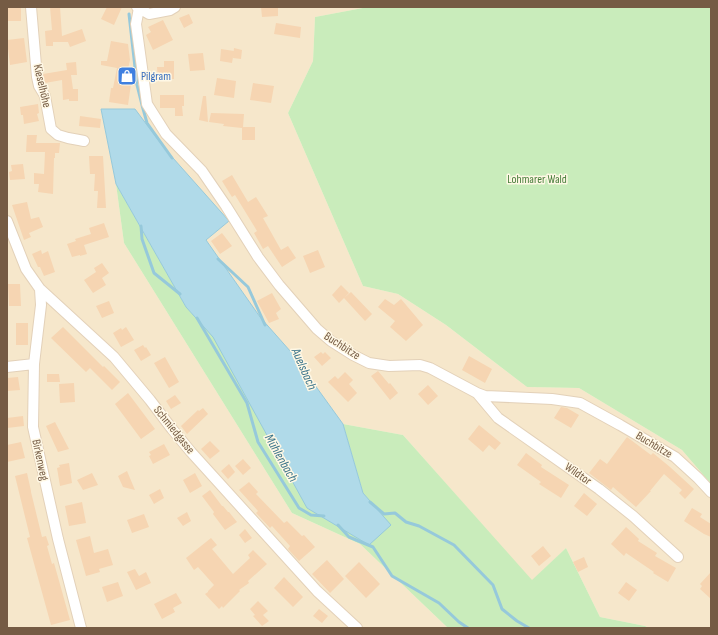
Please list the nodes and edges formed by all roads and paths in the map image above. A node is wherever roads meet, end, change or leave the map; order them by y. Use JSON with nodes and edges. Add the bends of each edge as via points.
{"nodes":[{"id":1,"x":31,"y":7,"type":"edge"},
{"id":2,"x":175,"y":7,"type":"edge"},
{"id":3,"x":138,"y":8,"type":"edge"},
{"id":4,"x":84,"y":142,"type":"dead end"},
{"id":5,"x":7,"y":221,"type":"edge"},
{"id":6,"x":40,"y":288,"type":"junction"},
{"id":7,"x":34,"y":364,"type":"junction"},
{"id":8,"x":7,"y":367,"type":"edge"},
{"id":9,"x":477,"y":393,"type":"junction"},
{"id":10,"x":711,"y":492,"type":"edge"},
{"id":11,"x":678,"y":557,"type":"dead end"},
{"id":12,"x":81,"y":628,"type":"edge"},
{"id":13,"x":357,"y":628,"type":"edge"}],
"edges":[{"from":1,"to":4,"type":"street","name":"Kieselhöhe","via":[[37,77],[45,96],[51,129],[58,135]]},
{"from":2,"to":3,"type":"street","via":[[149,14]]},
{"from":3,"to":9,"type":"street","name":"Buchbitze","via":[[136,24],[147,104],[166,134],[202,172],[279,285],[317,329],[331,342],[369,363],[389,366],[420,365]]},
{"from":5,"to":6,"type":"street","name":"Schmiedgasse","via":[[26,269]]},
{"from":6,"to":7,"type":"street","name":"Birkenweg","via":[[41,305]]},
{"from":6,"to":13,"type":"street","name":"Schmiedgasse","via":[[114,357],[196,458],[317,591]]},
{"from":7,"to":8,"type":"street"},
{"from":7,"to":12,"type":"street","name":"Birkenweg","via":[[34,427],[58,539]]},
{"from":9,"to":10,"type":"street","name":"Buchbitze","via":[[485,396],[580,402],[675,457]]},
{"from":9,"to":11,"type":"street","name":"Wildtor","via":[[498,418],[599,489]]}]}
